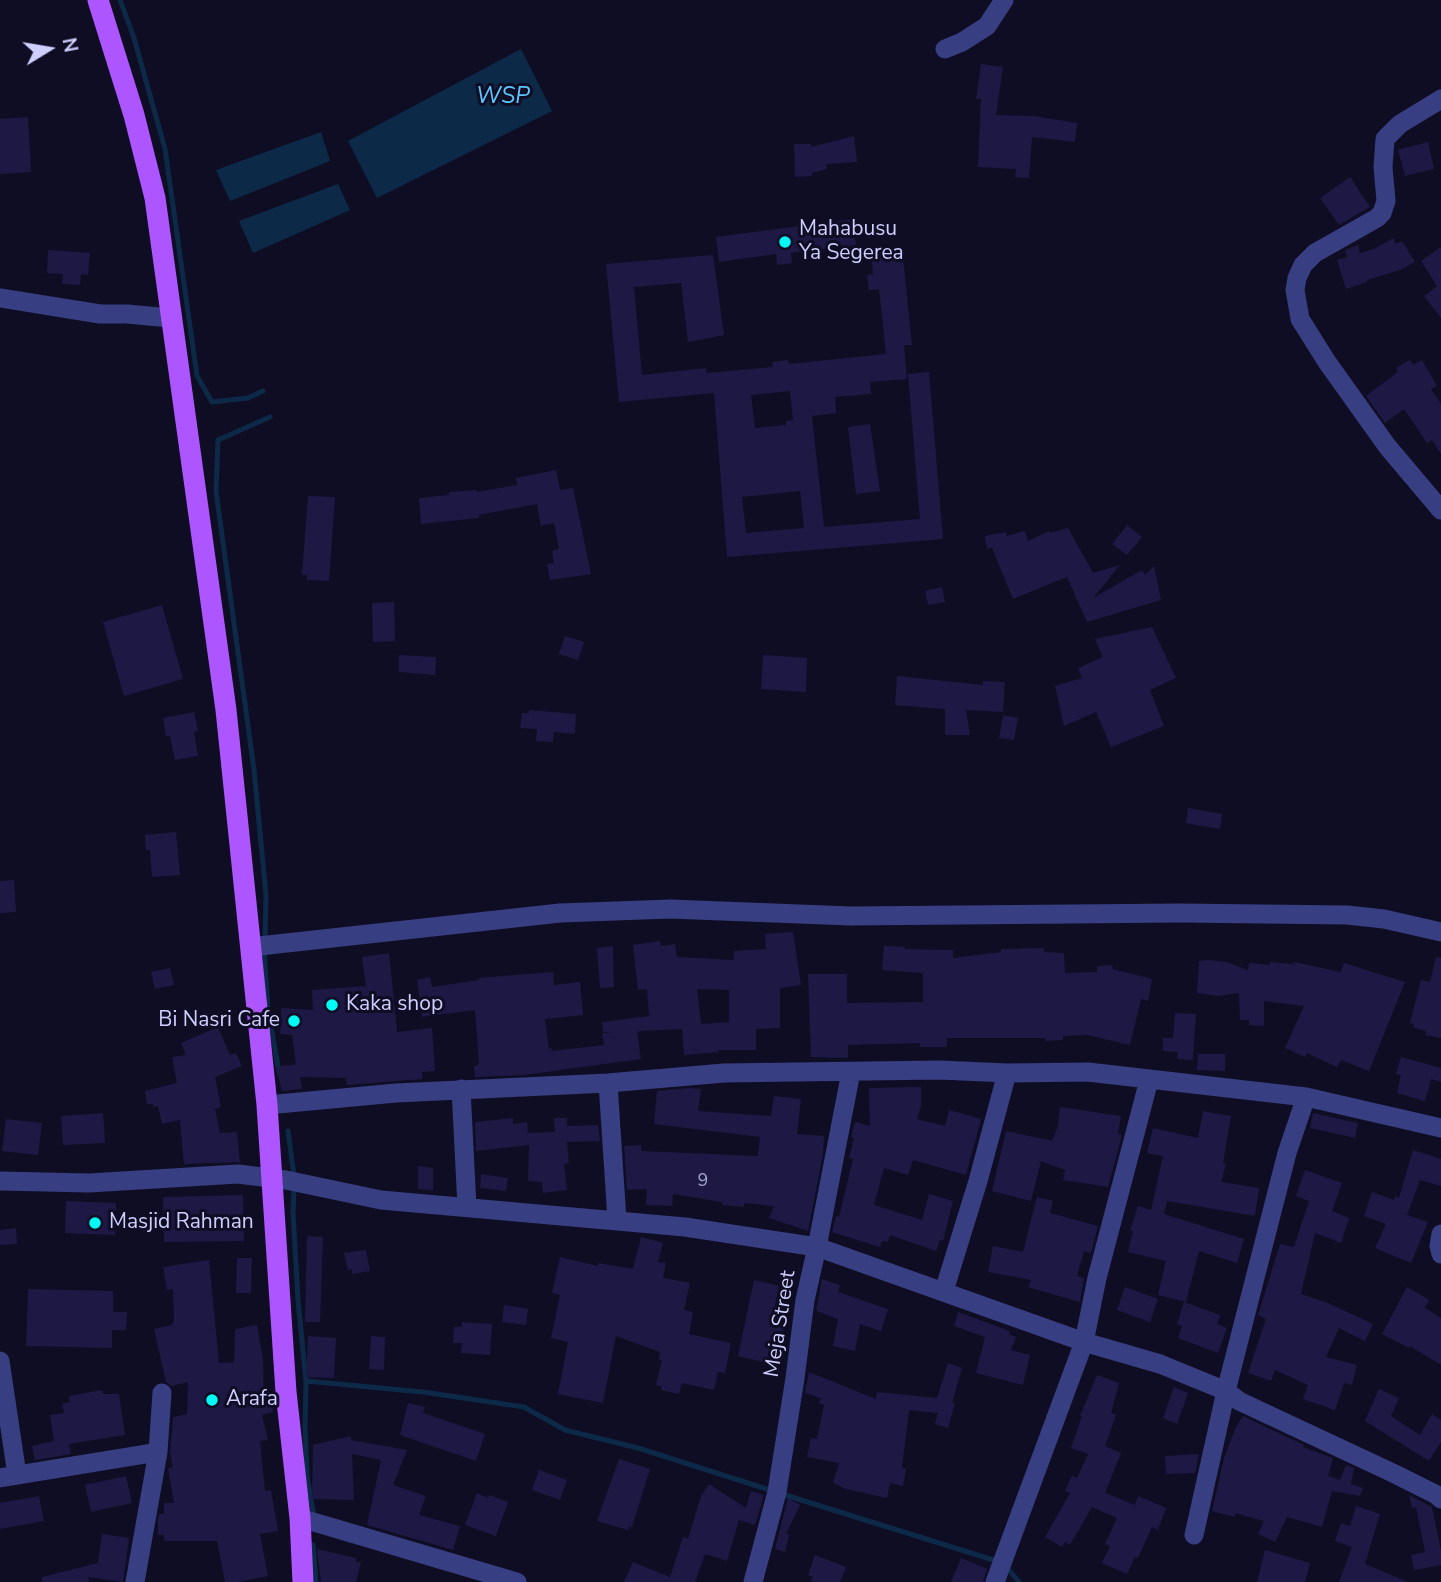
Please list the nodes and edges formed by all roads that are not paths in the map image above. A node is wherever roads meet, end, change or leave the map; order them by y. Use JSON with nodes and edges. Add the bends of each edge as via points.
{"nodes":[{"id":1,"x":99,"y":0,"type":"edge"},
{"id":2,"x":1004,"y":0,"type":"edge"},
{"id":3,"x":945,"y":49,"type":"dead end"},
{"id":4,"x":1441,"y":99,"type":"edge"},
{"id":5,"x":0,"y":298,"type":"edge"},
{"id":6,"x":170,"y":318,"type":"junction"},
{"id":7,"x":1441,"y":510,"type":"edge"},
{"id":8,"x":1441,"y":932,"type":"edge"},
{"id":9,"x":250,"y":947,"type":"junction"},
{"id":10,"x":850,"y":1072,"type":"junction"},
{"id":11,"x":1007,"y":1073,"type":"junction"},
{"id":12,"x":1149,"y":1080,"type":"junction"},
{"id":13,"x":608,"y":1083,"type":"junction"},
{"id":14,"x":461,"y":1090,"type":"junction"},
{"id":15,"x":1306,"y":1097,"type":"junction"},
{"id":16,"x":267,"y":1105,"type":"junction"},
{"id":17,"x":1441,"y":1128,"type":"edge"},
{"id":18,"x":272,"y":1178,"type":"junction"},
{"id":19,"x":0,"y":1181,"type":"edge"},
{"id":20,"x":467,"y":1207,"type":"junction"},
{"id":21,"x":617,"y":1220,"type":"junction"},
{"id":22,"x":1441,"y":1234,"type":"edge"},
{"id":23,"x":817,"y":1247,"type":"junction"},
{"id":24,"x":1441,"y":1254,"type":"edge"},
{"id":25,"x":944,"y":1291,"type":"junction"},
{"id":26,"x":1084,"y":1342,"type":"junction"},
{"id":27,"x":0,"y":1361,"type":"edge"},
{"id":28,"x":1226,"y":1391,"type":"junction"},
{"id":29,"x":162,"y":1393,"type":"dead end"},
{"id":30,"x":158,"y":1452,"type":"junction"},
{"id":31,"x":8,"y":1477,"type":"edge"},
{"id":32,"x":1441,"y":1499,"type":"edge"},
{"id":33,"x":300,"y":1517,"type":"junction"},
{"id":34,"x":1194,"y":1535,"type":"dead end"},
{"id":35,"x":135,"y":1582,"type":"edge"},
{"id":36,"x":303,"y":1582,"type":"edge"},
{"id":37,"x":517,"y":1582,"type":"edge"},
{"id":38,"x":753,"y":1582,"type":"edge"},
{"id":39,"x":995,"y":1582,"type":"edge"}],
"edges":[{"from":1,"to":6,"type":"main road","via":[[155,198]]},
{"from":2,"to":3,"type":"street","via":[[987,26]]},
{"from":4,"to":7,"type":"street","via":[[1385,139],[1386,201],[1382,213],[1315,253],[1303,265],[1295,290],[1300,318],[1327,362],[1387,446]]},
{"from":5,"to":6,"type":"street","via":[[100,314]]},
{"from":6,"to":9,"type":"main road","via":[[226,710]]},
{"from":8,"to":9,"type":"street","via":[[1348,915],[851,916],[670,908],[560,913]]},
{"from":9,"to":16,"type":"main road"},
{"from":10,"to":11,"type":"street"},
{"from":10,"to":13,"type":"street","via":[[724,1073]]},
{"from":10,"to":23,"type":"street","name":"Meja Street"},
{"from":11,"to":12,"type":"street","via":[[1088,1072]]},
{"from":11,"to":25,"type":"street"},
{"from":12,"to":15,"type":"street"},
{"from":12,"to":26,"type":"street"},
{"from":13,"to":14,"type":"street"},
{"from":13,"to":21,"type":"street"},
{"from":14,"to":16,"type":"street"},
{"from":14,"to":20,"type":"street"},
{"from":15,"to":17,"type":"street"},
{"from":15,"to":28,"type":"street","via":[[1287,1153]]},
{"from":16,"to":18,"type":"main road"},
{"from":18,"to":19,"type":"street","via":[[237,1174],[89,1183]]},
{"from":18,"to":20,"type":"street","via":[[382,1200]]},
{"from":18,"to":33,"type":"main road","via":[[286,1392]]},
{"from":20,"to":21,"type":"street"},
{"from":21,"to":23,"type":"street"},
{"from":22,"to":24,"type":"street"},
{"from":23,"to":25,"type":"street"},
{"from":23,"to":38,"type":"street","name":"Meja Street","via":[[776,1492]]},
{"from":25,"to":26,"type":"street"},
{"from":26,"to":28,"type":"street","via":[[1160,1364]]},
{"from":26,"to":39,"type":"street"},
{"from":27,"to":31,"type":"street"},
{"from":28,"to":32,"type":"street"},
{"from":28,"to":34,"type":"street"},
{"from":29,"to":30,"type":"street"},
{"from":30,"to":31,"type":"street"},
{"from":30,"to":35,"type":"street"},
{"from":33,"to":36,"type":"main road"},
{"from":33,"to":37,"type":"street"}]}
